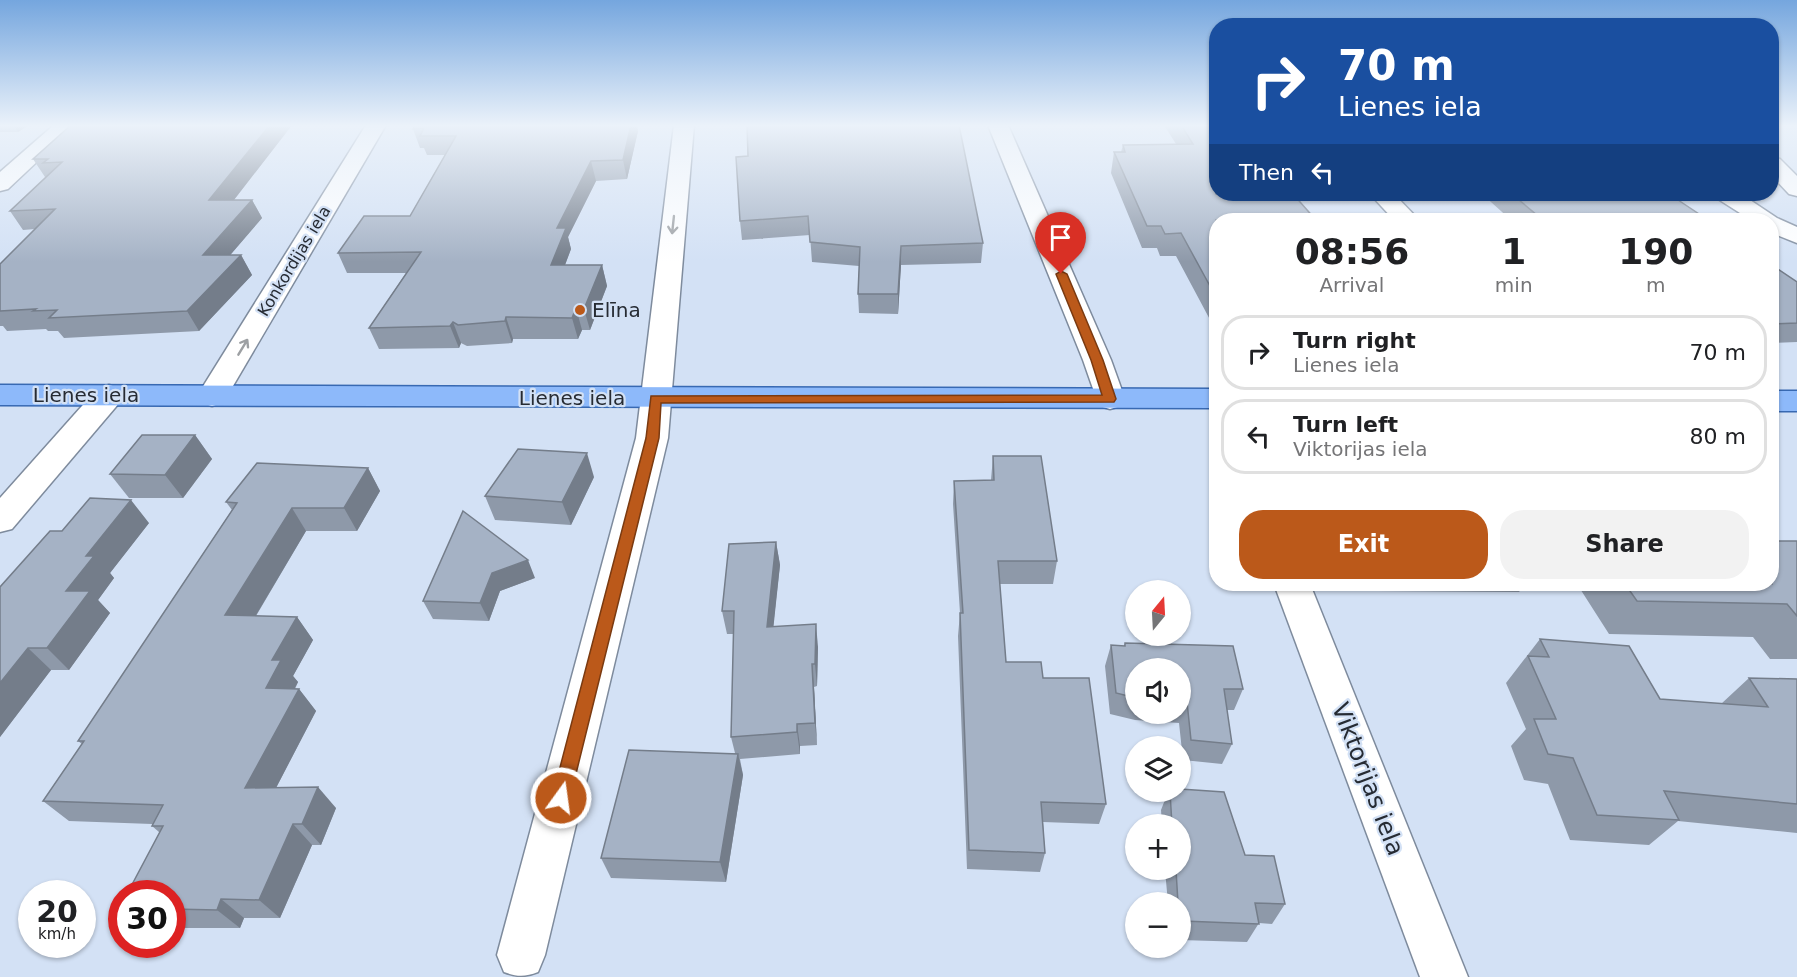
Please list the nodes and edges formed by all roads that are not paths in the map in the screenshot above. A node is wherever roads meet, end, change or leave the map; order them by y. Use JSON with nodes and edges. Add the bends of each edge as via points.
{"nodes":[{"id":1,"x":15,"y":171,"type":"edge"},
{"id":2,"x":348,"y":171,"type":"edge"},
{"id":3,"x":679,"y":171,"type":"edge"},
{"id":4,"x":1017,"y":171,"type":"edge"},
{"id":5,"x":1779,"y":171,"type":"edge"},
{"id":6,"x":0,"y":184,"type":"edge"},
{"id":7,"x":1797,"y":189,"type":"edge"},
{"id":8,"x":1389,"y":201,"type":"edge"},
{"id":9,"x":1737,"y":201,"type":"edge"},
{"id":10,"x":1400,"y":213,"type":"edge"},
{"id":11,"x":1755,"y":213,"type":"edge"},
{"id":12,"x":1779,"y":227,"type":"edge"},
{"id":13,"x":1797,"y":236,"type":"edge"},
{"id":14,"x":0,"y":395,"type":"edge"},
{"id":15,"x":109,"y":395,"type":"junction"},
{"id":16,"x":212,"y":396,"type":"junction"},
{"id":17,"x":655,"y":399,"type":"junction"},
{"id":18,"x":1110,"y":399,"type":"junction"},
{"id":19,"x":1209,"y":399,"type":"edge"},
{"id":20,"x":1779,"y":401,"type":"edge"},
{"id":21,"x":1797,"y":401,"type":"edge"},
{"id":22,"x":0,"y":520,"type":"edge"},
{"id":23,"x":1295,"y":591,"type":"edge"},
{"id":24,"x":520,"y":955,"type":"dead end"},
{"id":25,"x":1444,"y":975,"type":"dead end"}],
"edges":[{"from":1,"to":6,"type":"street"},
{"from":16,"to":2,"type":"street","name":"Konkordijas iela","one_way":true},
{"from":3,"to":17,"type":"street","one_way":true},
{"from":4,"to":18,"type":"street"},
{"from":5,"to":7,"type":"street"},
{"from":8,"to":10,"type":"street"},
{"from":9,"to":11,"type":"street"},
{"from":12,"to":13,"type":"street"},
{"from":14,"to":15,"type":"main road","name":"Lienes iela"},
{"from":15,"to":16,"type":"main road","name":"Lienes iela"},
{"from":15,"to":22,"type":"street"},
{"from":16,"to":17,"type":"main road","name":"Lienes iela"},
{"from":17,"to":18,"type":"main road","name":"Lienes iela"},
{"from":17,"to":24,"type":"street","via":[[652,438]]},
{"from":18,"to":19,"type":"main road","name":"Lienes iela"},
{"from":20,"to":21,"type":"main road"},
{"from":23,"to":25,"type":"street","name":"Viktorijas iela"}]}
